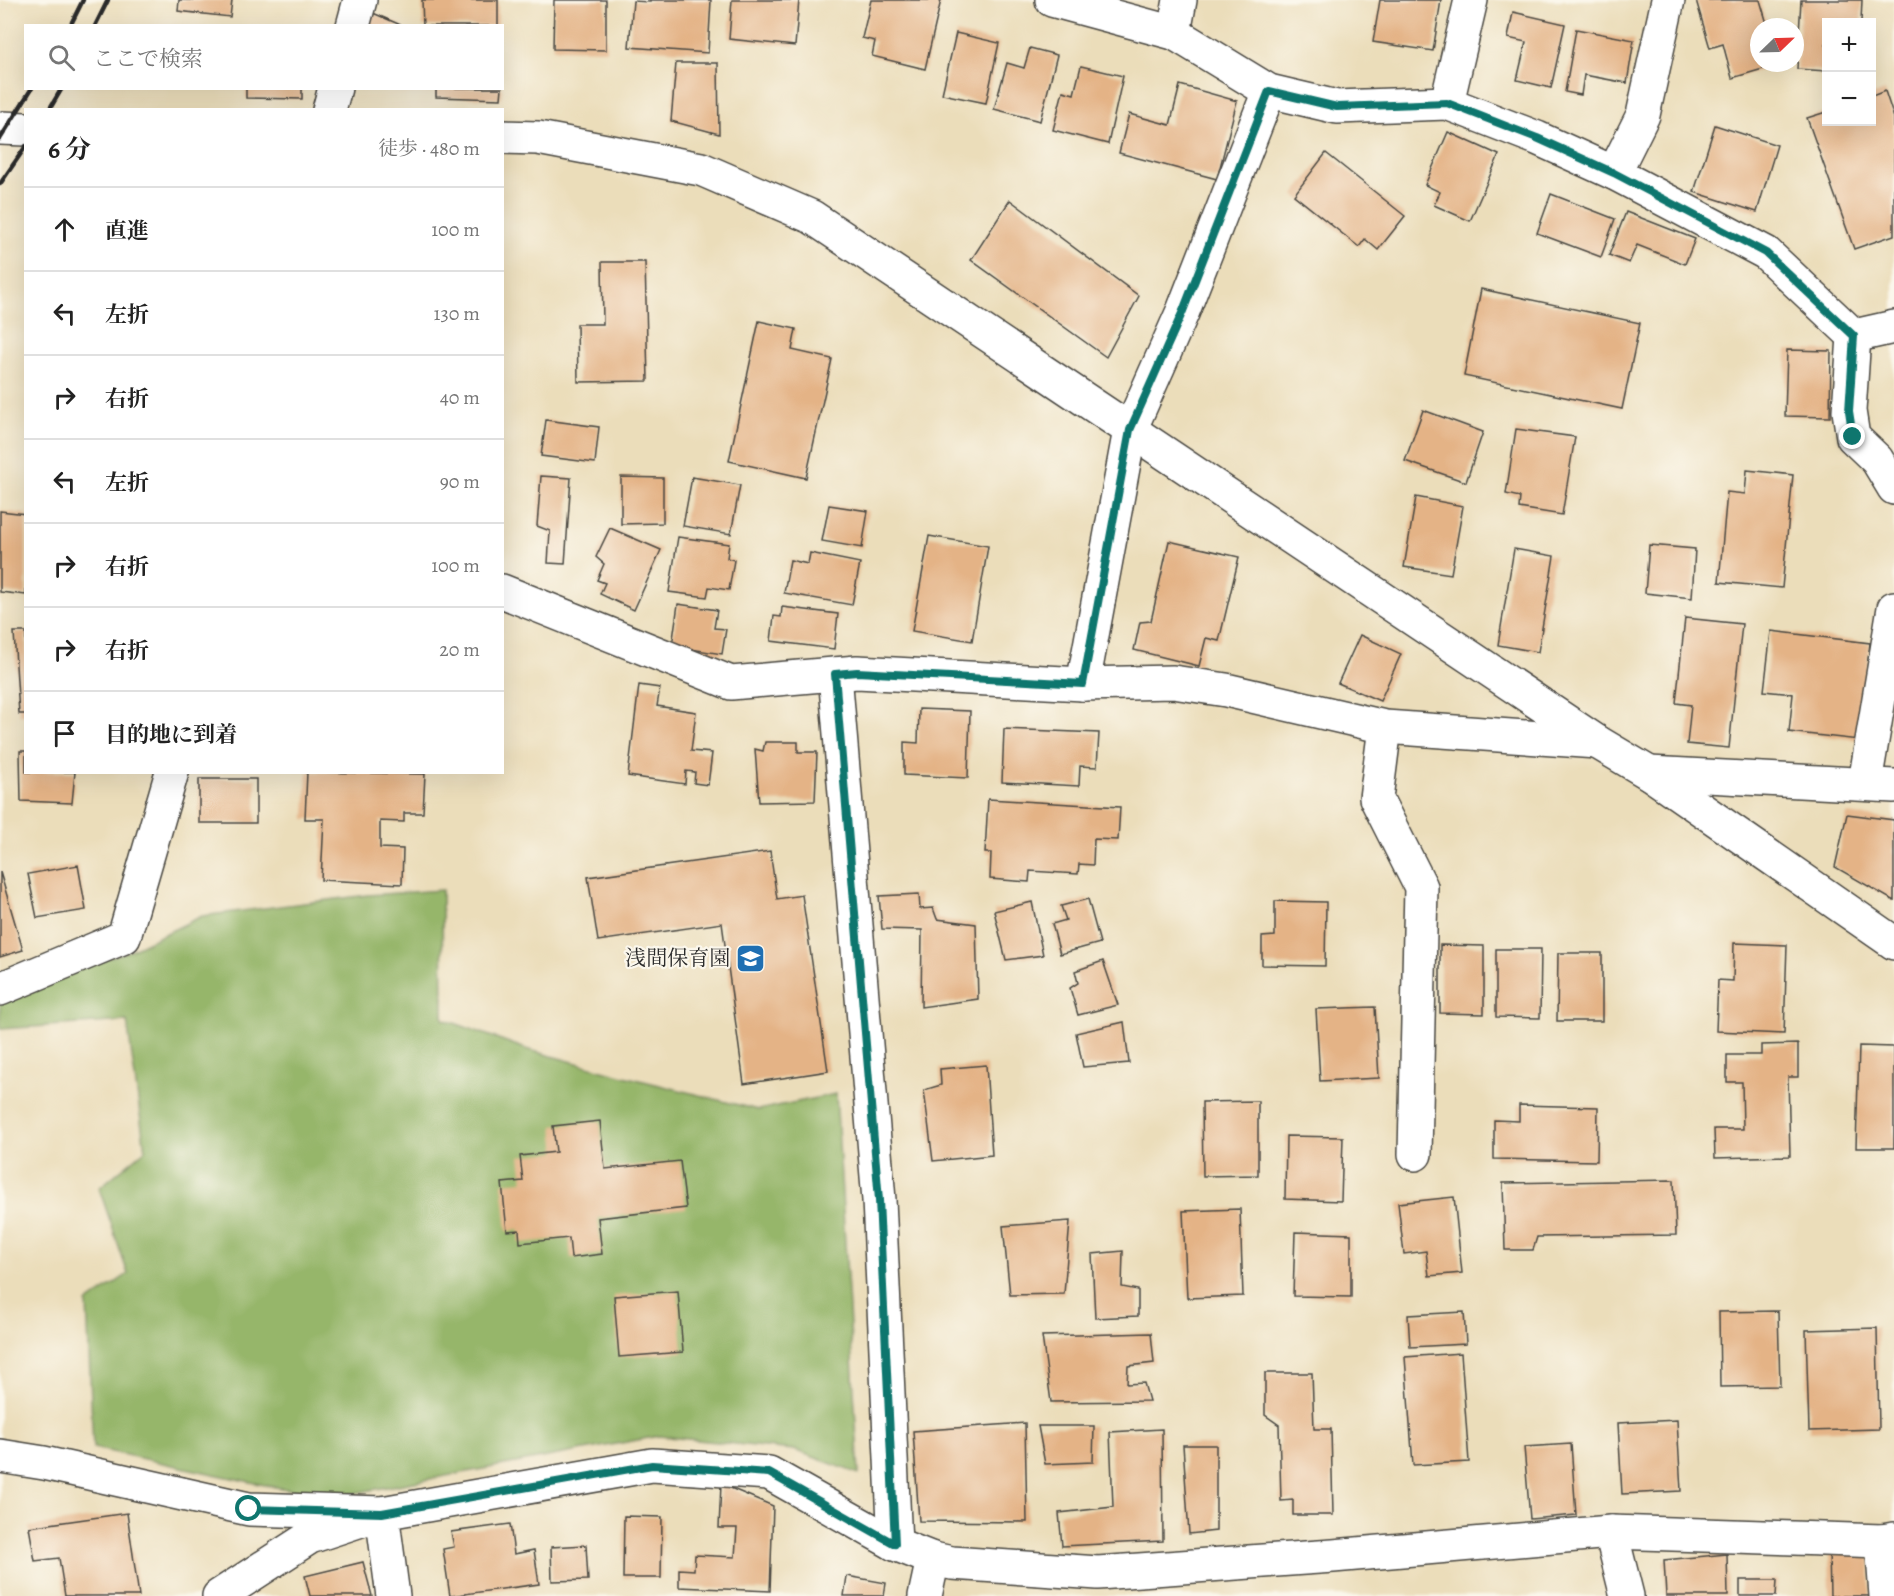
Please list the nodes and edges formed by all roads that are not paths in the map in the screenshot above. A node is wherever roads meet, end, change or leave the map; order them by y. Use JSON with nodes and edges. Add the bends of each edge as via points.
{"nodes":[{"id":1,"x":360,"y":0,"type":"edge"},
{"id":2,"x":1052,"y":0,"type":"edge"},
{"id":3,"x":1180,"y":0,"type":"edge"},
{"id":4,"x":1471,"y":0,"type":"edge"},
{"id":5,"x":1668,"y":0,"type":"edge"},
{"id":6,"x":354,"y":24,"type":"edge"},
{"id":7,"x":1174,"y":33,"type":"junction"},
{"id":8,"x":334,"y":90,"type":"edge"},
{"id":9,"x":1269,"y":91,"type":"junction"},
{"id":10,"x":1447,"y":103,"type":"junction"},
{"id":11,"x":330,"y":108,"type":"edge"},
{"id":12,"x":0,"y":128,"type":"edge"},
{"id":13,"x":24,"y":129,"type":"edge"},
{"id":14,"x":504,"y":137,"type":"edge"},
{"id":15,"x":1614,"y":173,"type":"junction"},
{"id":16,"x":1894,"y":327,"type":"edge"},
{"id":17,"x":1854,"y":336,"type":"junction"},
{"id":18,"x":1130,"y":430,"type":"junction"},
{"id":19,"x":1894,"y":488,"type":"edge"},
{"id":20,"x":504,"y":592,"type":"edge"},
{"id":21,"x":1894,"y":608,"type":"edge"},
{"id":22,"x":835,"y":674,"type":"junction"},
{"id":23,"x":1083,"y":684,"type":"junction"},
{"id":24,"x":1385,"y":727,"type":"junction"},
{"id":25,"x":1597,"y":742,"type":"junction"},
{"id":26,"x":1649,"y":773,"type":"junction"},
{"id":27,"x":171,"y":774,"type":"edge"},
{"id":28,"x":1879,"y":785,"type":"edge"},
{"id":29,"x":1894,"y":943,"type":"edge"},
{"id":30,"x":0,"y":989,"type":"edge"},
{"id":31,"x":1415,"y":1154,"type":"dead end"},
{"id":32,"x":0,"y":1456,"type":"edge"},
{"id":33,"x":382,"y":1513,"type":"junction"},
{"id":34,"x":1611,"y":1532,"type":"junction"},
{"id":35,"x":1888,"y":1540,"type":"edge"},
{"id":36,"x":895,"y":1544,"type":"junction"},
{"id":37,"x":933,"y":1559,"type":"junction"},
{"id":38,"x":219,"y":1596,"type":"edge"},
{"id":39,"x":393,"y":1596,"type":"edge"},
{"id":40,"x":925,"y":1596,"type":"edge"},
{"id":41,"x":1627,"y":1596,"type":"edge"},
{"id":42,"x":1886,"y":1596,"type":"edge"}],
"edges":[{"from":1,"to":6,"type":"street"},
{"from":2,"to":7,"type":"street"},
{"from":3,"to":7,"type":"street"},
{"from":4,"to":10,"type":"street"},
{"from":5,"to":15,"type":"street","via":[[1642,115]]},
{"from":7,"to":9,"type":"street"},
{"from":8,"to":11,"type":"street"},
{"from":9,"to":10,"type":"street","via":[[1337,107]]},
{"from":9,"to":18,"type":"street","via":[[1183,311]]},
{"from":10,"to":15,"type":"street"},
{"from":12,"to":13,"type":"street"},
{"from":14,"to":18,"type":"street","via":[[538,138],[701,169],[812,217]]},
{"from":15,"to":17,"type":"street","via":[[1766,253]]},
{"from":16,"to":17,"type":"street"},
{"from":17,"to":19,"type":"street","via":[[1849,411],[1853,437],[1877,460]]},
{"from":18,"to":23,"type":"street"},
{"from":18,"to":25,"type":"street"},
{"from":20,"to":22,"type":"street","via":[[730,683]]},
{"from":21,"to":28,"type":"street"},
{"from":22,"to":23,"type":"street"},
{"from":22,"to":36,"type":"street","via":[[879,1200]]},
{"from":23,"to":24,"type":"street","via":[[1173,682],[1226,690]]},
{"from":24,"to":25,"type":"street"},
{"from":24,"to":31,"type":"street","via":[[1376,798],[1421,886]]},
{"from":25,"to":26,"type":"street"},
{"from":26,"to":28,"type":"street"},
{"from":26,"to":29,"type":"street"},
{"from":27,"to":30,"type":"street","via":[[124,938]]},
{"from":32,"to":33,"type":"street","via":[[249,1509]]},
{"from":33,"to":36,"type":"street","via":[[652,1465],[769,1473]]},
{"from":33,"to":38,"type":"street","via":[[310,1537]]},
{"from":33,"to":39,"type":"street"},
{"from":34,"to":35,"type":"street"},
{"from":34,"to":37,"type":"street","via":[[1098,1573]]},
{"from":34,"to":41,"type":"street"},
{"from":35,"to":42,"type":"street"},
{"from":36,"to":37,"type":"street"},
{"from":37,"to":40,"type":"street"}]}
